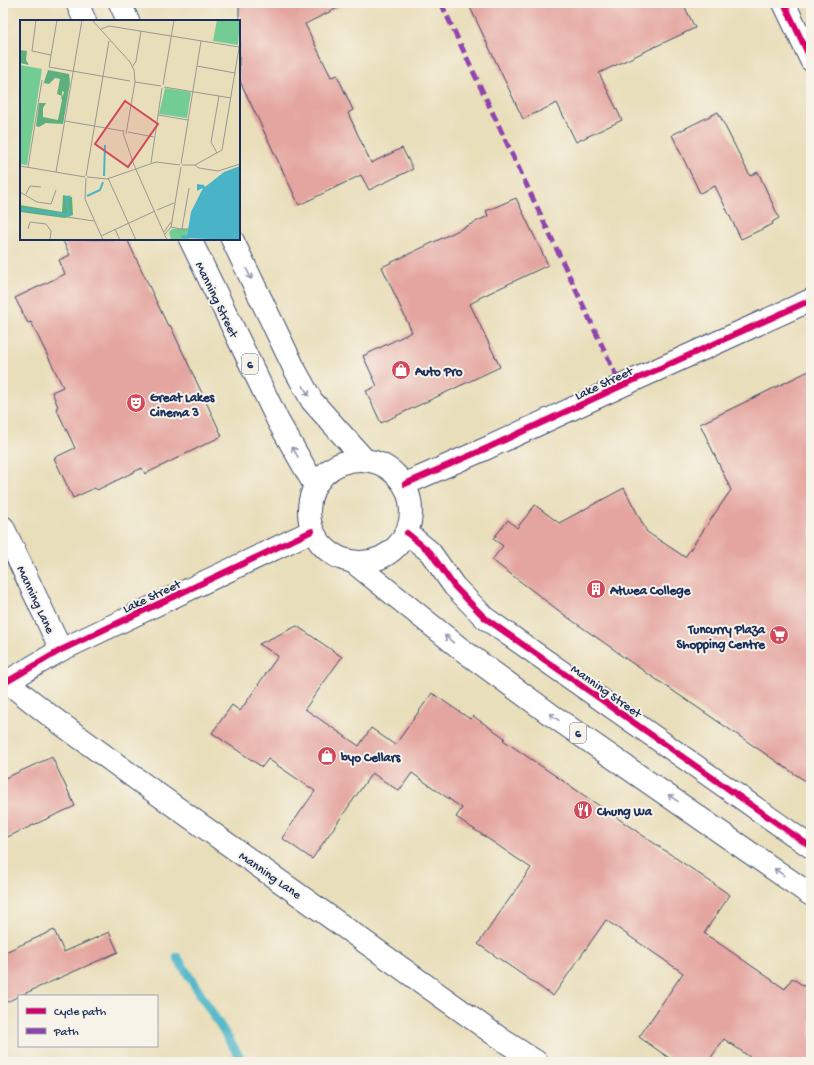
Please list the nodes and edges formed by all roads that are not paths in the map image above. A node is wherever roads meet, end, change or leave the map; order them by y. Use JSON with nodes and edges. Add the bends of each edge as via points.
{"nodes":[{"id":1,"x":77,"y":3,"type":"edge"},
{"id":2,"x":120,"y":3,"type":"edge"},
{"id":3,"x":784,"y":3,"type":"edge"},
{"id":4,"x":85,"y":20,"type":"edge"},
{"id":5,"x":128,"y":20,"type":"edge"},
{"id":6,"x":811,"y":60,"type":"edge"},
{"id":7,"x":190,"y":240,"type":"edge"},
{"id":8,"x":232,"y":240,"type":"edge"},
{"id":9,"x":811,"y":300,"type":"edge"},
{"id":10,"x":364,"y":459,"type":"junction"},
{"id":11,"x":405,"y":484,"type":"junction"},
{"id":12,"x":315,"y":486,"type":"junction"},
{"id":13,"x":3,"y":527,"type":"edge"},
{"id":14,"x":312,"y":531,"type":"junction"},
{"id":15,"x":407,"y":533,"type":"junction"},
{"id":16,"x":353,"y":562,"type":"junction"},
{"id":17,"x":61,"y":650,"type":"junction"},
{"id":18,"x":5,"y":683,"type":"edge"},
{"id":19,"x":811,"y":847,"type":"edge"},
{"id":20,"x":811,"y":895,"type":"edge"},
{"id":21,"x":537,"y":1062,"type":"edge"}],
"edges":[{"from":1,"to":4,"type":"main road"},
{"from":2,"to":5,"type":"main road"},
{"from":3,"to":6,"type":"main road"},
{"from":12,"to":7,"type":"main road","name":"Manning Street","number":"6","one_way":true,"via":[[278,421]]},
{"from":8,"to":10,"type":"main road","one_way":true,"via":[[312,401]]},
{"from":9,"to":11,"type":"main road","name":"Lake Street"},
{"from":10,"to":11,"type":"main road","via":[[388,466]]},
{"from":10,"to":12,"type":"main road","via":[[336,465],[324,474]]},
{"from":11,"to":15,"type":"main road","via":[[412,510]]},
{"from":12,"to":14,"type":"main road","number":"6","via":[[310,496],[309,508]]},
{"from":13,"to":17,"type":"main road","name":"Manning Lane"},
{"from":14,"to":16,"type":"main road","number":"6","via":[[328,551]]},
{"from":14,"to":17,"type":"main road","name":"Lake Street"},
{"from":15,"to":16,"type":"main road","via":[[396,548],[384,557],[369,562]]},
{"from":15,"to":19,"type":"main road","name":"Manning Street","via":[[430,552],[454,586],[485,618]]},
{"from":20,"to":16,"type":"main road","number":"6","one_way":true,"via":[[550,714],[461,649]]},
{"from":17,"to":18,"type":"main road","name":"Lake Street"},
{"from":18,"to":21,"type":"main road","name":"Manning Lane","via":[[501,1039]]}]}
